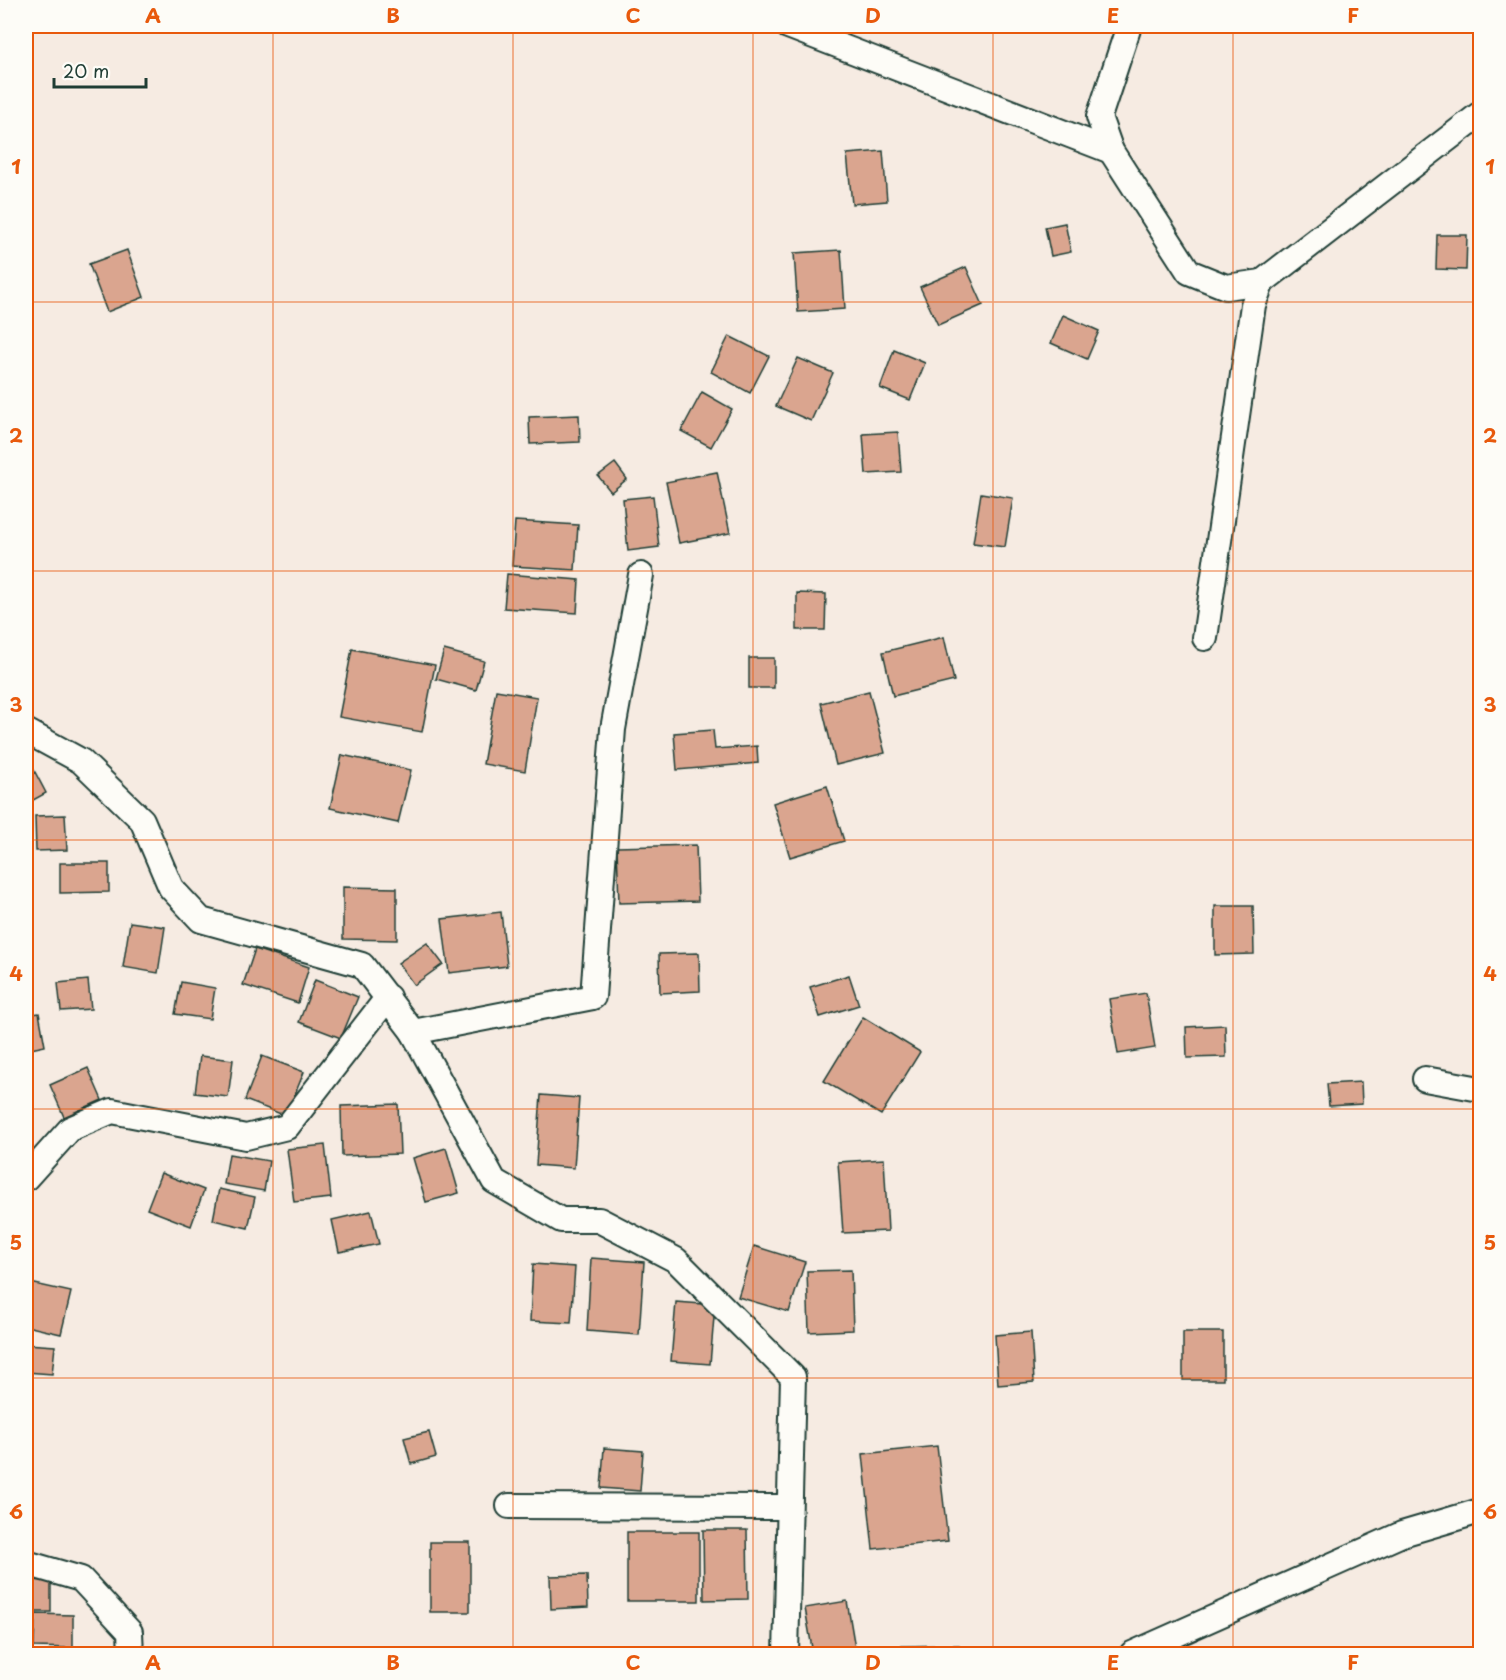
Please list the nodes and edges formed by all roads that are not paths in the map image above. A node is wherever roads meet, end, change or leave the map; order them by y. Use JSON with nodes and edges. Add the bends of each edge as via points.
{"nodes":[{"id":1,"x":788,"y":26,"type":"edge"},
{"id":2,"x":1129,"y":26,"type":"edge"},
{"id":3,"x":1480,"y":114,"type":"edge"},
{"id":4,"x":1111,"y":151,"type":"junction"},
{"id":5,"x":1262,"y":282,"type":"junction"},
{"id":6,"x":640,"y":575,"type":"dead end"},
{"id":7,"x":1205,"y":638,"type":"dead end"},
{"id":8,"x":26,"y":731,"type":"edge"},
{"id":9,"x":388,"y":997,"type":"junction"},
{"id":10,"x":413,"y":1032,"type":"junction"},
{"id":11,"x":1425,"y":1078,"type":"dead end"},
{"id":12,"x":1480,"y":1089,"type":"edge"},
{"id":13,"x":26,"y":1178,"type":"edge"},
{"id":14,"x":509,"y":1506,"type":"dead end"},
{"id":15,"x":789,"y":1507,"type":"junction"},
{"id":16,"x":1480,"y":1511,"type":"edge"},
{"id":17,"x":26,"y":1563,"type":"edge"},
{"id":18,"x":131,"y":1654,"type":"edge"},
{"id":19,"x":786,"y":1654,"type":"edge"},
{"id":20,"x":1132,"y":1654,"type":"edge"}],
"edges":[{"from":1,"to":4,"type":"street"},
{"from":2,"to":4,"type":"street","via":[[1099,117]]},
{"from":3,"to":5,"type":"street"},
{"from":4,"to":5,"type":"street","via":[[1189,273],[1226,287]]},
{"from":5,"to":7,"type":"street","via":[[1253,304]]},
{"from":6,"to":10,"type":"street","via":[[613,729],[593,997]]},
{"from":8,"to":9,"type":"street","via":[[81,761],[142,820],[171,888],[201,920],[362,964]]},
{"from":9,"to":10,"type":"street"},
{"from":9,"to":13,"type":"street","via":[[287,1127],[246,1137],[112,1111],[70,1129]]},
{"from":10,"to":15,"type":"street","via":[[494,1181],[561,1220],[599,1220],[676,1260],[793,1377]]},
{"from":11,"to":12,"type":"street"},
{"from":14,"to":15,"type":"street"},
{"from":15,"to":19,"type":"street"},
{"from":16,"to":20,"type":"street","via":[[1402,1534]]},
{"from":17,"to":18,"type":"street","via":[[81,1579],[130,1632]]}]}
